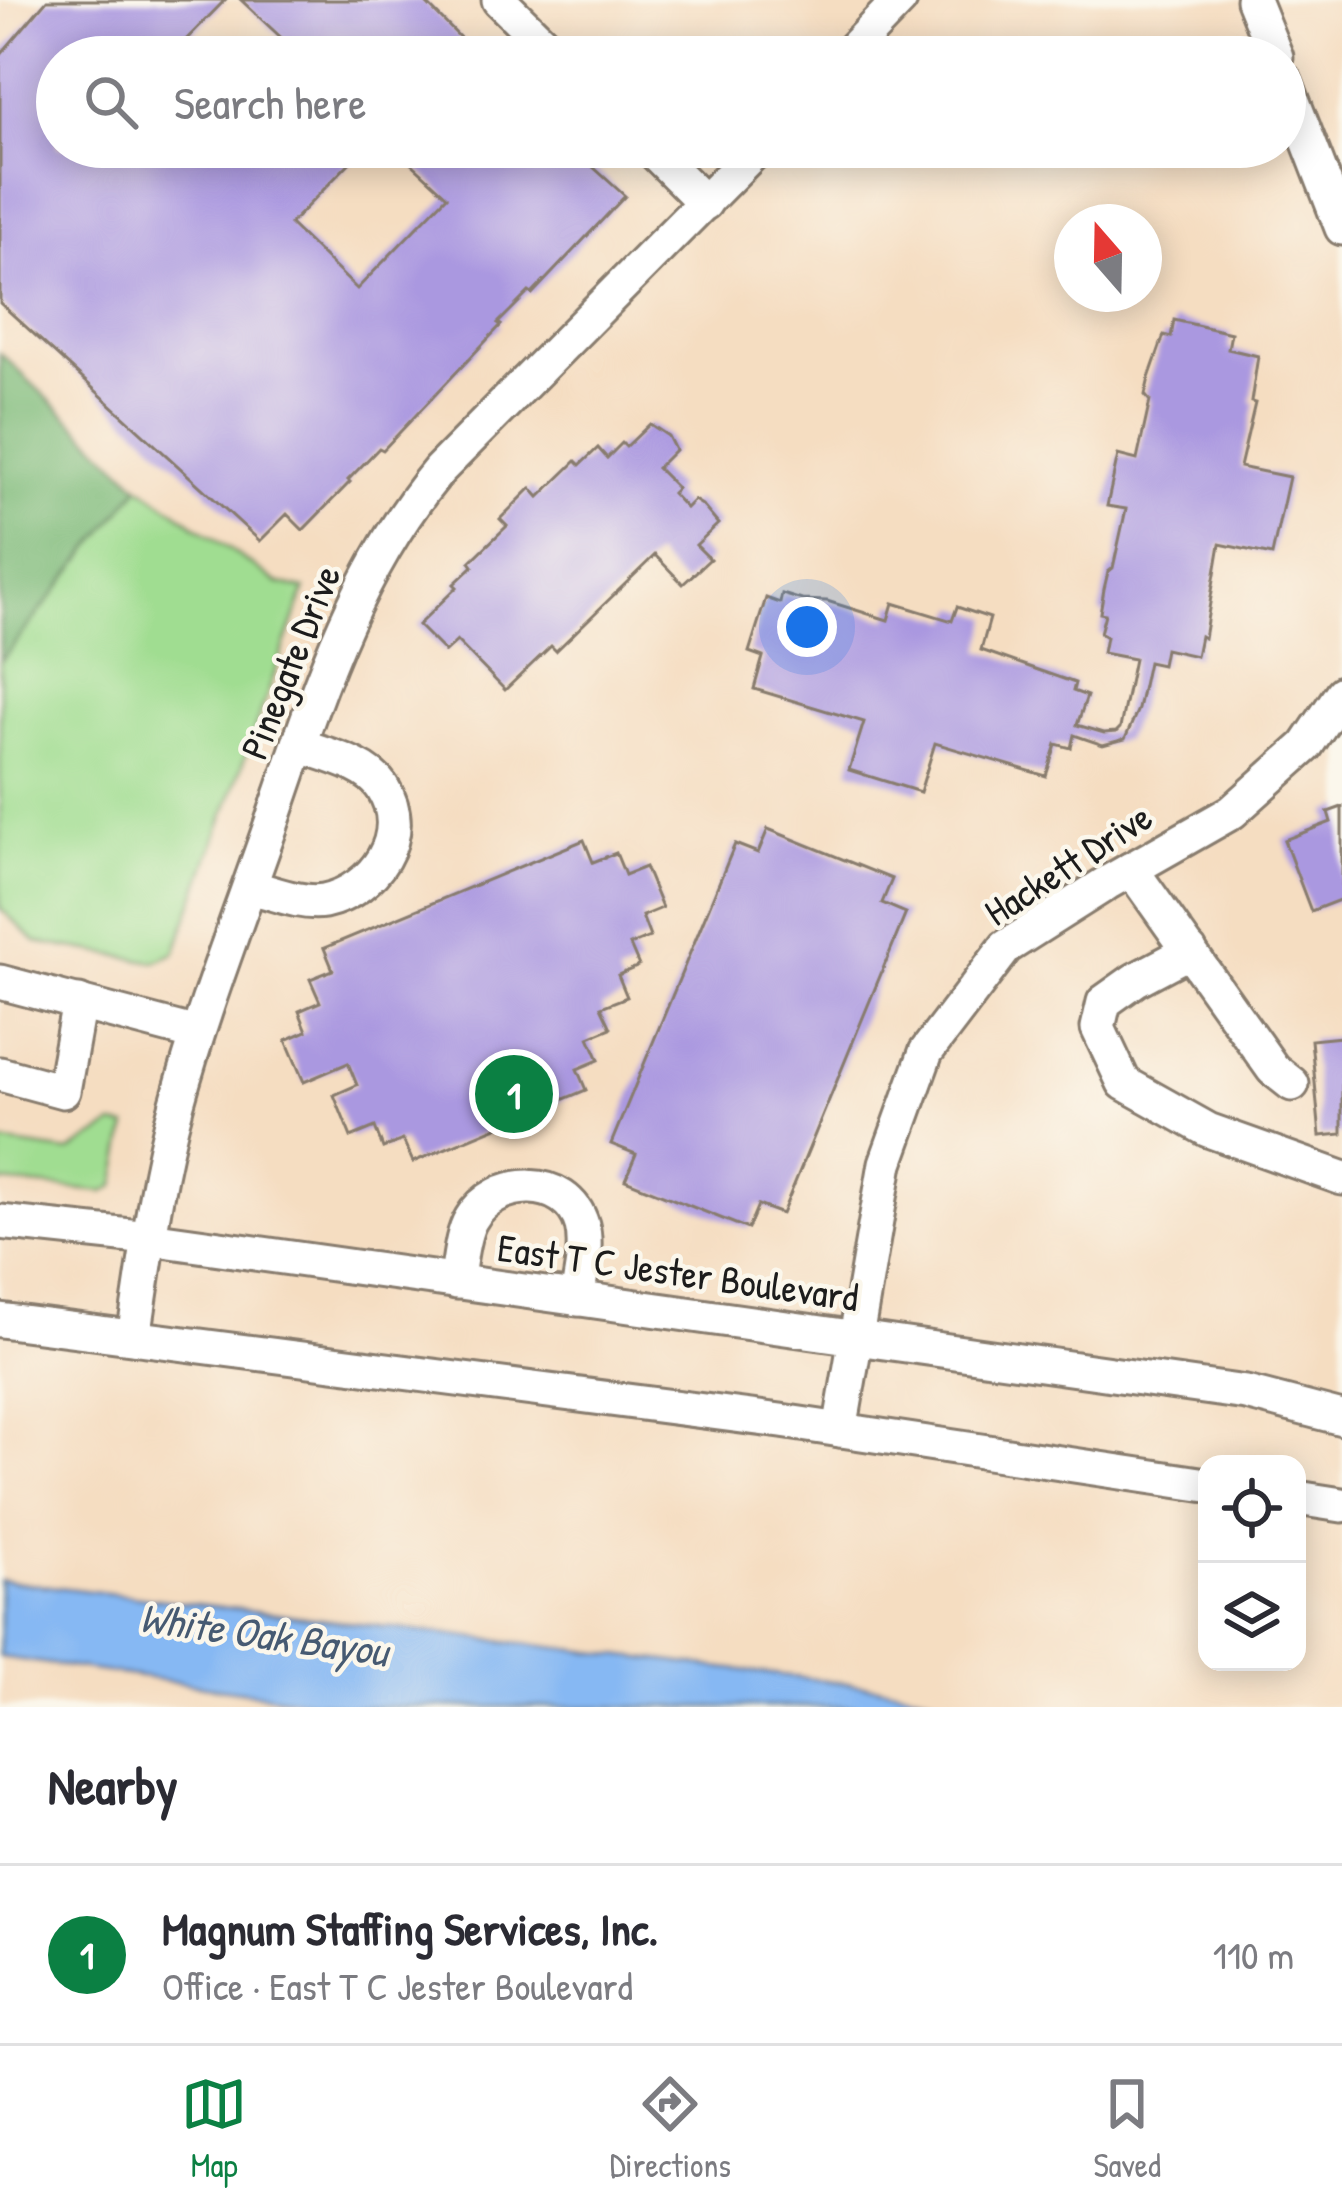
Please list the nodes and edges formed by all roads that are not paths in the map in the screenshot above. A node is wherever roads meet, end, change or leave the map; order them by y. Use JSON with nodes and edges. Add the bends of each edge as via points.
{"nodes":[{"id":1,"x":499,"y":0,"type":"edge"},
{"id":2,"x":899,"y":0,"type":"edge"},
{"id":3,"x":1253,"y":0,"type":"edge"},
{"id":4,"x":536,"y":36,"type":"edge"},
{"id":5,"x":865,"y":36,"type":"edge"},
{"id":6,"x":1268,"y":36,"type":"edge"},
{"id":7,"x":1306,"y":135,"type":"edge"},
{"id":8,"x":670,"y":168,"type":"edge"},
{"id":9,"x":739,"y":168,"type":"edge"},
{"id":10,"x":705,"y":203,"type":"junction"},
{"id":11,"x":1342,"y":228,"type":"edge"},
{"id":12,"x":1342,"y":693,"type":"edge"},
{"id":13,"x":299,"y":745,"type":"junction"},
{"id":14,"x":1131,"y":869,"type":"junction"},
{"id":15,"x":250,"y":887,"type":"junction"},
{"id":16,"x":1190,"y":951,"type":"junction"},
{"id":17,"x":0,"y":982,"type":"edge"},
{"id":18,"x":79,"y":1002,"type":"junction"},
{"id":19,"x":197,"y":1034,"type":"junction"},
{"id":20,"x":0,"y":1074,"type":"edge"},
{"id":21,"x":1292,"y":1084,"type":"dead end"},
{"id":22,"x":1342,"y":1178,"type":"edge"},
{"id":23,"x":0,"y":1222,"type":"edge"},
{"id":24,"x":148,"y":1238,"type":"junction"},
{"id":25,"x":456,"y":1282,"type":"junction"},
{"id":26,"x":577,"y":1299,"type":"junction"},
{"id":27,"x":0,"y":1320,"type":"edge"},
{"id":28,"x":134,"y":1337,"type":"junction"},
{"id":29,"x":853,"y":1339,"type":"junction"},
{"id":30,"x":1342,"y":1418,"type":"edge"},
{"id":31,"x":840,"y":1430,"type":"junction"},
{"id":32,"x":1198,"y":1484,"type":"edge"},
{"id":33,"x":1306,"y":1499,"type":"edge"},
{"id":34,"x":1342,"y":1505,"type":"edge"}],
"edges":[{"from":1,"to":4,"type":"street"},
{"from":2,"to":5,"type":"street"},
{"from":3,"to":6,"type":"street"},
{"from":7,"to":11,"type":"street"},
{"from":8,"to":10,"type":"street"},
{"from":9,"to":10,"type":"street","name":"Pinegate Drive"},
{"from":10,"to":13,"type":"street","name":"Pinegate Drive","via":[[412,503],[327,663]]},
{"from":12,"to":14,"type":"street","name":"Hackett Drive","via":[[1306,746],[1232,812]]},
{"from":13,"to":15,"type":"street","name":"Pinegate Drive"},
{"from":13,"to":15,"type":"street","via":[[365,770],[382,788],[393,817],[388,852],[371,878],[319,902]]},
{"from":14,"to":16,"type":"street"},
{"from":14,"to":29,"type":"street","name":"Hackett Drive","via":[[1006,946],[926,1052],[886,1163]]},
{"from":15,"to":19,"type":"street","name":"Pinegate Drive"},
{"from":16,"to":21,"type":"street"},
{"from":16,"to":22,"type":"street","via":[[1104,1002],[1098,1028],[1124,1083],[1208,1130]]},
{"from":17,"to":18,"type":"street"},
{"from":18,"to":19,"type":"street"},
{"from":18,"to":20,"type":"street","via":[[63,1091]]},
{"from":19,"to":24,"type":"street","name":"Pinegate Drive"},
{"from":23,"to":24,"type":"street","name":"East T C Jester Boulevard"},
{"from":24,"to":25,"type":"street","name":"East T C Jester Boulevard"},
{"from":24,"to":28,"type":"street","name":"Pinegate Drive"},
{"from":25,"to":26,"type":"street","name":"East T C Jester Boulevard"},
{"from":25,"to":26,"type":"street","via":[[470,1219],[491,1198],[544,1186],[567,1200],[581,1223]]},
{"from":26,"to":29,"type":"street","name":"East T C Jester Boulevard"},
{"from":27,"to":28,"type":"street"},
{"from":28,"to":31,"type":"street"},
{"from":29,"to":30,"type":"street","name":"East T C Jester Boulevard","via":[[1246,1393]]},
{"from":29,"to":31,"type":"street","name":"Hackett Drive"},
{"from":31,"to":32,"type":"street"},
{"from":33,"to":34,"type":"street"}]}
